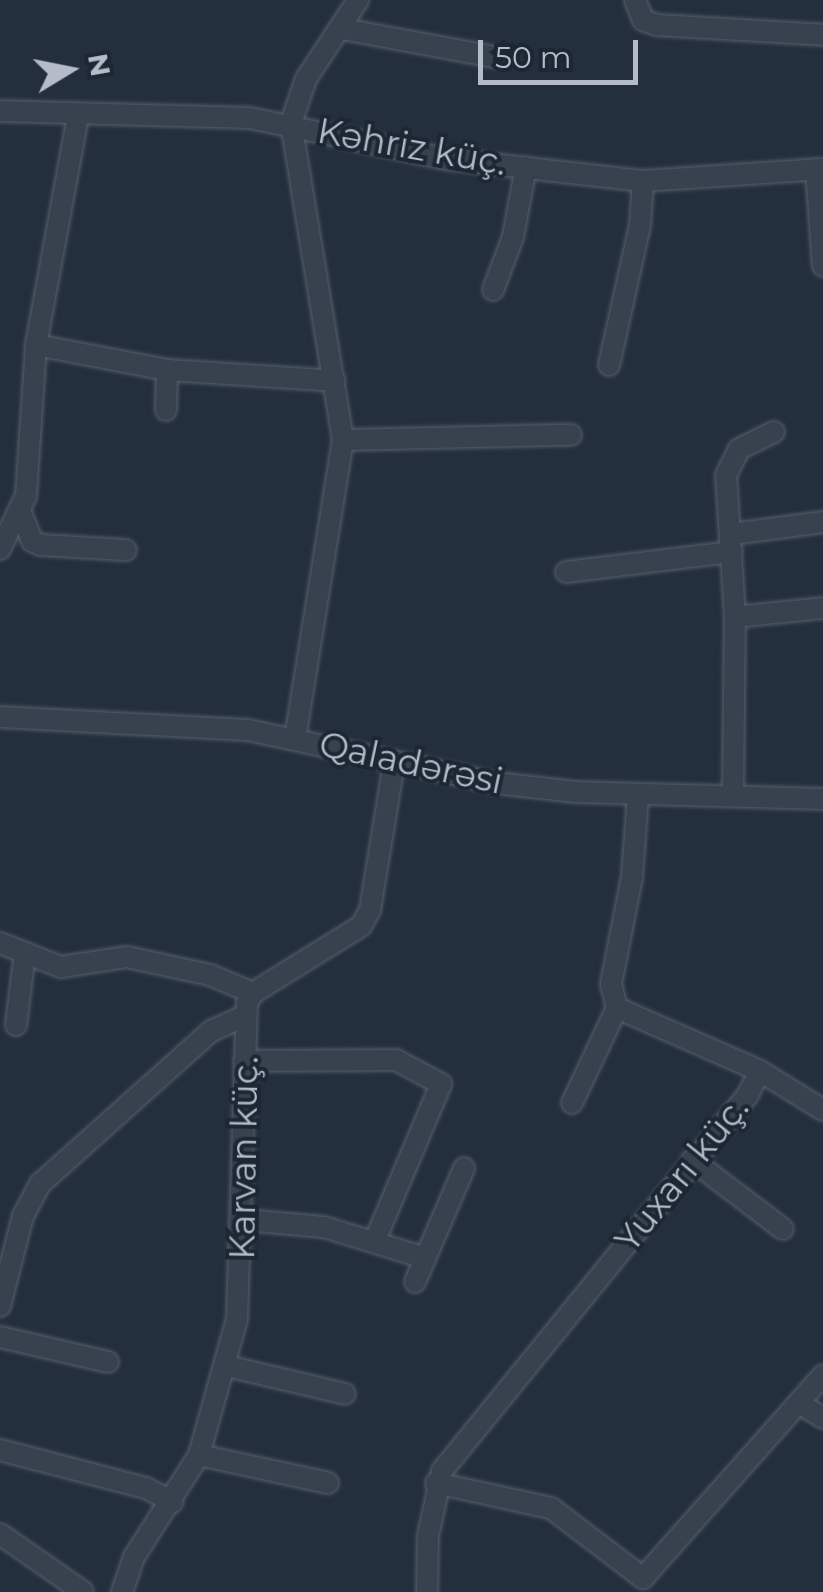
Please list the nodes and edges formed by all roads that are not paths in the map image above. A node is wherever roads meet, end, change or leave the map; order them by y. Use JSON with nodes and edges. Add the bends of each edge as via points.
{"nodes":[{"id":1,"x":358,"y":0,"type":"edge"},
{"id":2,"x":635,"y":0,"type":"edge"},
{"id":3,"x":342,"y":29,"type":"junction"},
{"id":4,"x":823,"y":35,"type":"edge"},
{"id":5,"x":500,"y":58,"type":"dead end"},
{"id":6,"x":0,"y":111,"type":"edge"},
{"id":7,"x":78,"y":116,"type":"junction"},
{"id":8,"x":291,"y":124,"type":"junction"},
{"id":9,"x":526,"y":168,"type":"junction"},
{"id":10,"x":819,"y":169,"type":"edge"},
{"id":11,"x":643,"y":180,"type":"junction"},
{"id":12,"x":823,"y":266,"type":"edge"},
{"id":13,"x":492,"y":290,"type":"dead end"},
{"id":14,"x":36,"y":344,"type":"junction"},
{"id":15,"x":609,"y":365,"type":"dead end"},
{"id":16,"x":167,"y":370,"type":"junction"},
{"id":17,"x":335,"y":381,"type":"junction"},
{"id":18,"x":166,"y":410,"type":"dead end"},
{"id":19,"x":774,"y":432,"type":"dead end"},
{"id":20,"x":571,"y":436,"type":"dead end"},
{"id":21,"x":343,"y":440,"type":"junction"},
{"id":22,"x":22,"y":515,"type":"junction"},
{"id":23,"x":823,"y":522,"type":"edge"},
{"id":24,"x":732,"y":543,"type":"junction"},
{"id":25,"x":0,"y":549,"type":"edge"},
{"id":26,"x":126,"y":550,"type":"dead end"},
{"id":27,"x":566,"y":572,"type":"dead end"},
{"id":28,"x":823,"y":608,"type":"edge"},
{"id":29,"x":735,"y":617,"type":"junction"},
{"id":30,"x":0,"y":716,"type":"edge"},
{"id":31,"x":295,"y":739,"type":"junction"},
{"id":32,"x":394,"y":763,"type":"junction"},
{"id":33,"x":638,"y":795,"type":"junction"},
{"id":34,"x":732,"y":796,"type":"junction"},
{"id":35,"x":823,"y":798,"type":"edge"},
{"id":36,"x":0,"y":943,"type":"edge"},
{"id":37,"x":24,"y":953,"type":"junction"},
{"id":38,"x":253,"y":993,"type":"junction"},
{"id":39,"x":617,"y":1008,"type":"junction"},
{"id":40,"x":245,"y":1016,"type":"junction"},
{"id":41,"x":16,"y":1026,"type":"dead end"},
{"id":42,"x":244,"y":1061,"type":"junction"},
{"id":43,"x":760,"y":1070,"type":"junction"},
{"id":44,"x":572,"y":1103,"type":"dead end"},
{"id":45,"x":823,"y":1110,"type":"edge"},
{"id":46,"x":692,"y":1160,"type":"junction"},
{"id":47,"x":464,"y":1168,"type":"dead end"},
{"id":48,"x":244,"y":1220,"type":"junction"},
{"id":49,"x":784,"y":1230,"type":"dead end"},
{"id":50,"x":375,"y":1240,"type":"junction"},
{"id":51,"x":422,"y":1256,"type":"junction"},
{"id":52,"x":415,"y":1282,"type":"dead end"},
{"id":53,"x":0,"y":1306,"type":"edge"},
{"id":54,"x":0,"y":1337,"type":"edge"},
{"id":55,"x":108,"y":1362,"type":"dead end"},
{"id":56,"x":227,"y":1366,"type":"junction"},
{"id":57,"x":823,"y":1375,"type":"edge"},
{"id":58,"x":346,"y":1394,"type":"dead end"},
{"id":59,"x":799,"y":1403,"type":"junction"},
{"id":60,"x":823,"y":1418,"type":"edge"},
{"id":61,"x":0,"y":1450,"type":"edge"},
{"id":62,"x":199,"y":1454,"type":"junction"},
{"id":63,"x":328,"y":1483,"type":"dead end"},
{"id":64,"x":436,"y":1483,"type":"junction"},
{"id":65,"x":172,"y":1502,"type":"junction"},
{"id":66,"x":0,"y":1534,"type":"edge"},
{"id":67,"x":83,"y":1592,"type":"edge"},
{"id":68,"x":122,"y":1592,"type":"edge"},
{"id":69,"x":427,"y":1592,"type":"edge"}],
"edges":[{"from":1,"to":3,"type":"street"},
{"from":2,"to":4,"type":"street","via":[[643,20],[657,25]]},
{"from":3,"to":5,"type":"street"},
{"from":3,"to":8,"type":"street","via":[[306,79]]},
{"from":6,"to":7,"type":"street","name":"Kəhriz küç."},
{"from":7,"to":8,"type":"street","name":"Kəhriz küç."},
{"from":7,"to":14,"type":"street"},
{"from":8,"to":9,"type":"street","name":"Kəhriz küç.","via":[[448,160]]},
{"from":8,"to":17,"type":"street"},
{"from":9,"to":11,"type":"street","name":"Kəhriz küç."},
{"from":9,"to":13,"type":"street","via":[[514,237]]},
{"from":10,"to":11,"type":"street","name":"Kəhriz küç."},
{"from":10,"to":12,"type":"street"},
{"from":11,"to":15,"type":"street","via":[[640,225]]},
{"from":14,"to":16,"type":"street"},
{"from":14,"to":22,"type":"street"},
{"from":16,"to":17,"type":"street"},
{"from":16,"to":18,"type":"street"},
{"from":17,"to":21,"type":"street"},
{"from":19,"to":24,"type":"street","via":[[730,459]]},
{"from":20,"to":21,"type":"street"},
{"from":21,"to":31,"type":"street"},
{"from":22,"to":25,"type":"street"},
{"from":22,"to":26,"type":"street","via":[[41,544]]},
{"from":23,"to":24,"type":"street"},
{"from":24,"to":27,"type":"street"},
{"from":24,"to":29,"type":"street"},
{"from":28,"to":29,"type":"street"},
{"from":29,"to":34,"type":"street"},
{"from":30,"to":31,"type":"street","name":"Qaladərəsi","via":[[191,723]]},
{"from":31,"to":32,"type":"street","name":"Qaladərəsi"},
{"from":32,"to":33,"type":"street","name":"Qaladərəsi","via":[[496,783]]},
{"from":32,"to":38,"type":"street","via":[[370,910],[361,926]]},
{"from":33,"to":34,"type":"street","name":"Qaladərəsi"},
{"from":33,"to":39,"type":"street","via":[[632,877],[610,984]]},
{"from":34,"to":35,"type":"street","name":"Qaladərəsi"},
{"from":36,"to":37,"type":"street"},
{"from":37,"to":38,"type":"street","via":[[79,969],[126,957],[210,975]]},
{"from":37,"to":41,"type":"street"},
{"from":38,"to":40,"type":"street","name":"Karvan küç."},
{"from":39,"to":43,"type":"street","name":"Yuxarı küç."},
{"from":39,"to":44,"type":"street"},
{"from":40,"to":42,"type":"street","name":"Karvan küç."},
{"from":40,"to":53,"type":"street","via":[[211,1032],[40,1184],[23,1216]]},
{"from":42,"to":48,"type":"street","name":"Karvan küç."},
{"from":42,"to":50,"type":"street","via":[[396,1060],[441,1084]]},
{"from":43,"to":45,"type":"street"},
{"from":43,"to":46,"type":"street","name":"Yuxarı küç."},
{"from":46,"to":49,"type":"street"},
{"from":46,"to":64,"type":"street","name":"Yuxarı küç."},
{"from":47,"to":51,"type":"street"},
{"from":48,"to":50,"type":"street","via":[[324,1227]]},
{"from":48,"to":56,"type":"street","name":"Karvan küç."},
{"from":50,"to":51,"type":"street"},
{"from":51,"to":52,"type":"street"},
{"from":54,"to":55,"type":"street"},
{"from":56,"to":58,"type":"street"},
{"from":56,"to":62,"type":"street","name":"Karvan küç."},
{"from":57,"to":59,"type":"street"},
{"from":59,"to":60,"type":"street"},
{"from":59,"to":64,"type":"street","via":[[643,1578],[626,1572],[551,1508]]},
{"from":61,"to":65,"type":"street","via":[[146,1488]]},
{"from":62,"to":63,"type":"street"},
{"from":62,"to":65,"type":"street","name":"Karvan küç."},
{"from":64,"to":69,"type":"street"},
{"from":65,"to":68,"type":"street","name":"Karvan küç.","via":[[134,1557]]},
{"from":66,"to":67,"type":"street"}]}
